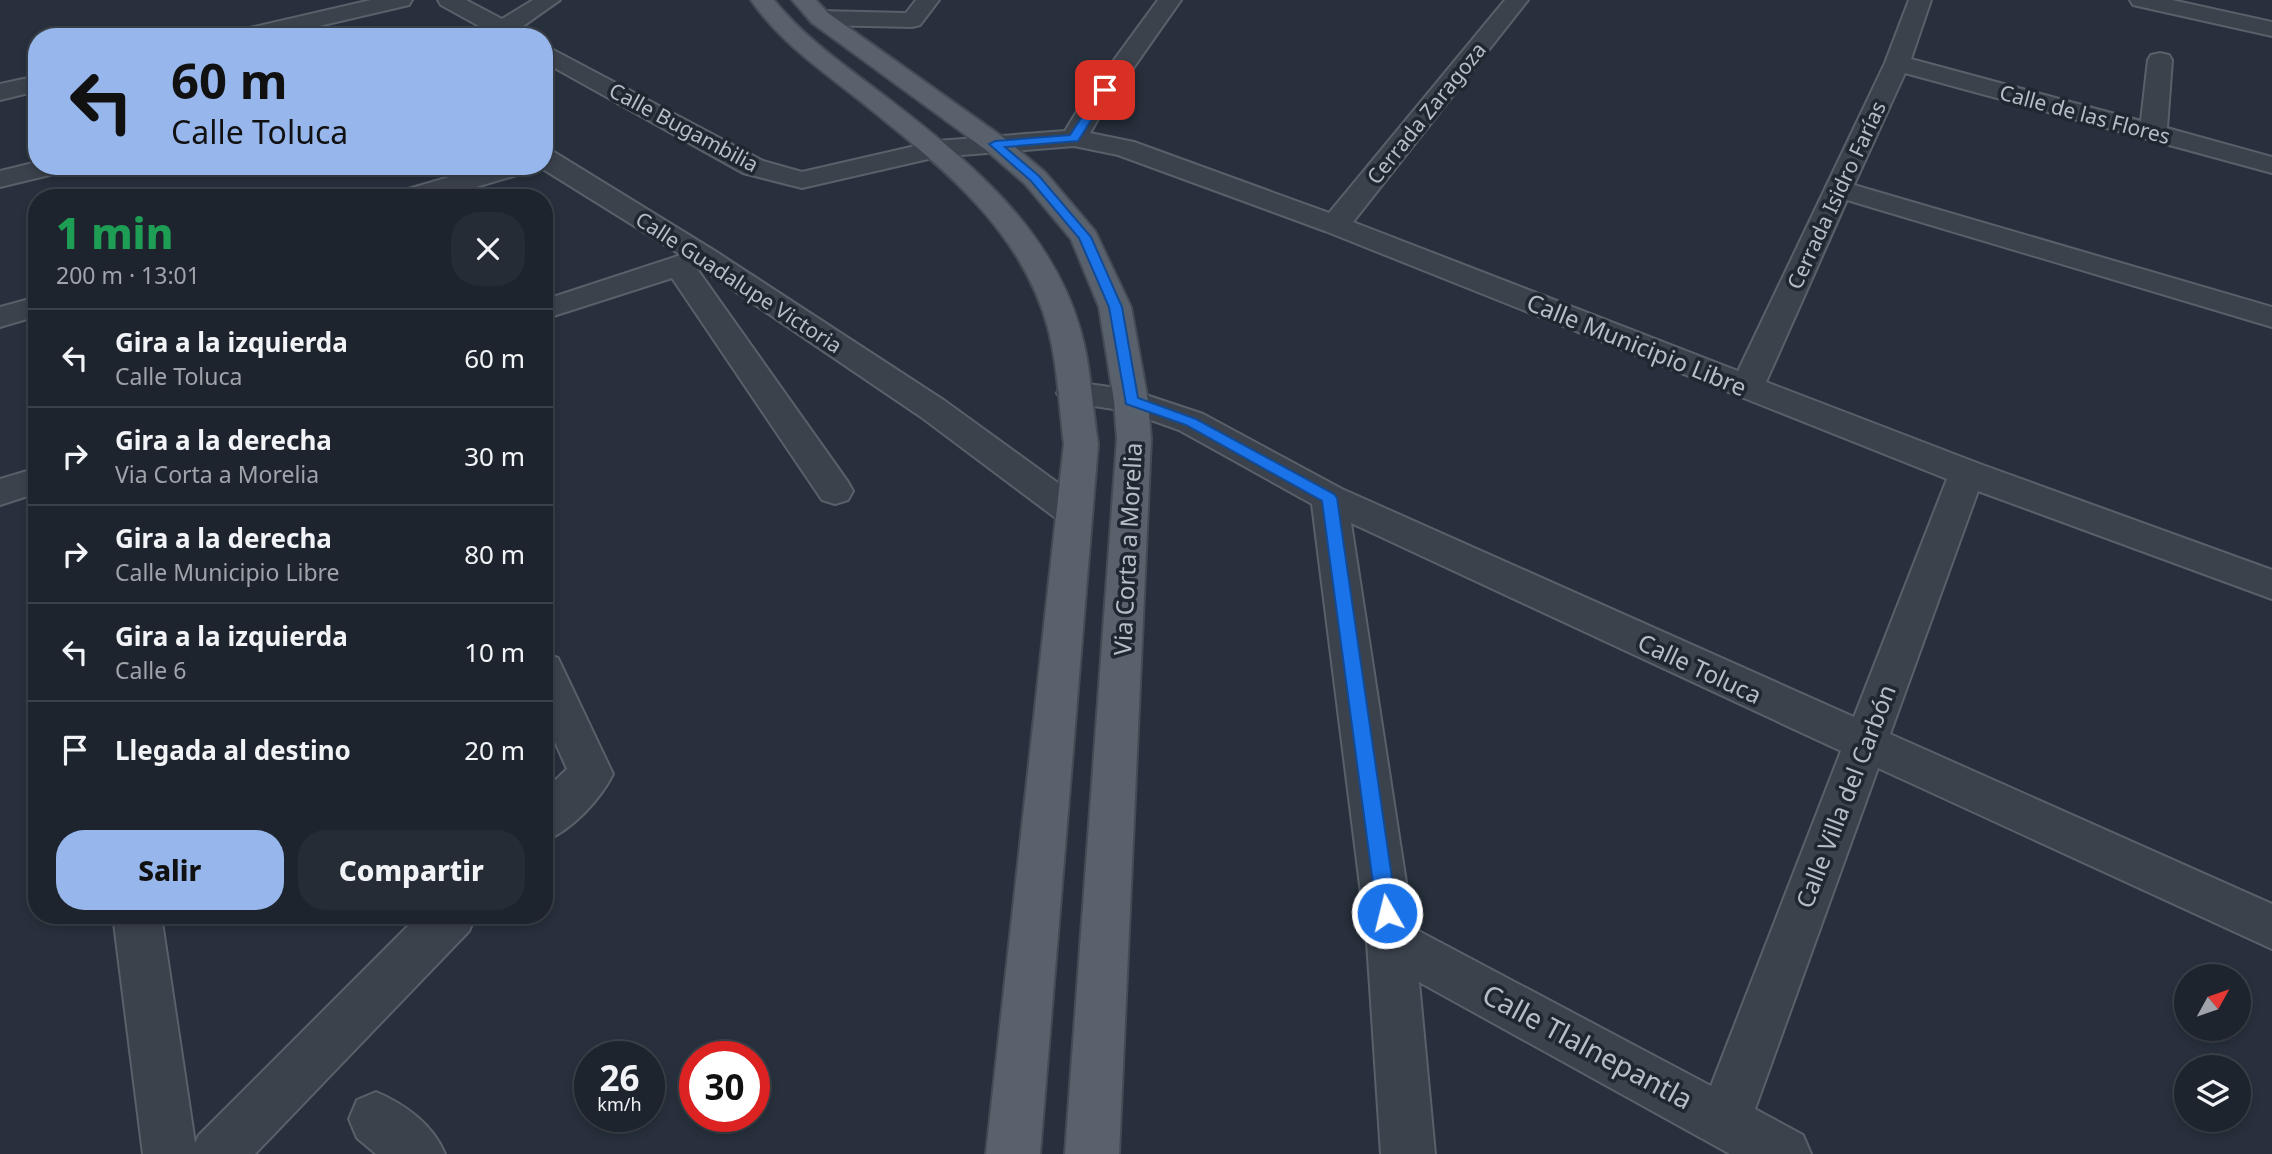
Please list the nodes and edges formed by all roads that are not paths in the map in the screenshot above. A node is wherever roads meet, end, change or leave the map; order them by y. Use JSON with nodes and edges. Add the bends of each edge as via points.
{"nodes":[{"id":1,"x":401,"y":0,"type":"edge"},
{"id":2,"x":449,"y":0,"type":"edge"},
{"id":3,"x":549,"y":0,"type":"edge"},
{"id":4,"x":762,"y":0,"type":"edge"},
{"id":5,"x":928,"y":0,"type":"edge"},
{"id":6,"x":1170,"y":0,"type":"edge"},
{"id":7,"x":1517,"y":0,"type":"edge"},
{"id":8,"x":1920,"y":0,"type":"edge"},
{"id":9,"x":2141,"y":0,"type":"edge"},
{"id":10,"x":811,"y":9,"type":"edge"},
{"id":11,"x":279,"y":28,"type":"edge"},
{"id":12,"x":500,"y":28,"type":"edge"},
{"id":13,"x":515,"y":28,"type":"edge"},
{"id":14,"x":2272,"y":29,"type":"edge"},
{"id":15,"x":553,"y":57,"type":"edge"},
{"id":16,"x":2160,"y":60,"type":"dead end"},
{"id":17,"x":1897,"y":63,"type":"junction"},
{"id":18,"x":28,"y":85,"type":"edge"},
{"id":19,"x":0,"y":92,"type":"edge"},
{"id":20,"x":2153,"y":133,"type":"junction"},
{"id":21,"x":1074,"y":138,"type":"junction"},
{"id":22,"x":995,"y":144,"type":"junction"},
{"id":23,"x":937,"y":149,"type":"junction"},
{"id":24,"x":553,"y":164,"type":"edge"},
{"id":25,"x":2272,"y":165,"type":"edge"},
{"id":26,"x":28,"y":172,"type":"edge"},
{"id":27,"x":486,"y":175,"type":"edge"},
{"id":28,"x":0,"y":179,"type":"edge"},
{"id":29,"x":439,"y":189,"type":"edge"},
{"id":30,"x":1839,"y":189,"type":"junction"},
{"id":31,"x":1335,"y":225,"type":"junction"},
{"id":32,"x":691,"y":261,"type":"junction"},
{"id":33,"x":553,"y":307,"type":"edge"},
{"id":34,"x":28,"y":309,"type":"edge"},
{"id":35,"x":0,"y":317,"type":"edge"},
{"id":36,"x":2272,"y":317,"type":"edge"},
{"id":37,"x":1746,"y":388,"type":"junction"},
{"id":38,"x":1074,"y":393,"type":"junction"},
{"id":39,"x":1131,"y":401,"type":"junction"},
{"id":40,"x":1967,"y":473,"type":"junction"},
{"id":41,"x":28,"y":483,"type":"edge"},
{"id":42,"x":835,"y":491,"type":"dead end"},
{"id":43,"x":0,"y":492,"type":"edge"},
{"id":44,"x":1329,"y":498,"type":"junction"},
{"id":45,"x":1074,"y":513,"type":"junction"},
{"id":46,"x":2272,"y":585,"type":"edge"},
{"id":47,"x":553,"y":689,"type":"edge"},
{"id":48,"x":1865,"y":743,"type":"junction"},
{"id":49,"x":553,"y":812,"type":"edge"},
{"id":50,"x":138,"y":924,"type":"edge"},
{"id":51,"x":443,"y":924,"type":"edge"},
{"id":52,"x":2272,"y":927,"type":"edge"},
{"id":53,"x":1391,"y":940,"type":"junction"},
{"id":54,"x":376,"y":1119,"type":"dead end"},
{"id":55,"x":1724,"y":1120,"type":"junction"},
{"id":56,"x":170,"y":1154,"type":"edge"},
{"id":57,"x":218,"y":1154,"type":"edge"},
{"id":58,"x":418,"y":1154,"type":"edge"},
{"id":59,"x":1013,"y":1154,"type":"edge"},
{"id":60,"x":1092,"y":1154,"type":"edge"},
{"id":61,"x":1408,"y":1154,"type":"edge"},
{"id":62,"x":1784,"y":1154,"type":"edge"}],
"edges":[{"from":1,"to":11,"type":"street"},
{"from":2,"to":12,"type":"street"},
{"from":3,"to":13,"type":"street"},
{"from":4,"to":23,"type":"main road","via":[[798,40]]},
{"from":5,"to":10,"type":"street","via":[[912,20]]},
{"from":6,"to":21,"type":"street"},
{"from":7,"to":31,"type":"street","name":"Cerrada Zaragoza"},
{"from":8,"to":17,"type":"street","name":"Cerrada Isidro Farías"},
{"from":9,"to":14,"type":"street"},
{"from":10,"to":22,"type":"main road","name":"Via Corta a Morelia"},
{"from":15,"to":23,"type":"street","name":"Calle Bugambilia","via":[[753,167],[802,180]]},
{"from":16,"to":20,"type":"street"},
{"from":17,"to":20,"type":"street","name":"Calle de las Flores"},
{"from":17,"to":30,"type":"street","name":"Cerrada Isidro Farías"},
{"from":18,"to":19,"type":"street"},
{"from":20,"to":25,"type":"street","name":"Calle de las Flores"},
{"from":21,"to":22,"type":"street","name":"Calle Municipio Libre"},
{"from":21,"to":31,"type":"street","name":"Calle Municipio Libre","via":[[1125,148]]},
{"from":22,"to":23,"type":"street","name":"Calle Bugambilia"},
{"from":22,"to":39,"type":"main road","name":"Via Corta a Morelia","via":[[1035,178],[1085,237],[1115,307]]},
{"from":23,"to":38,"type":"main road","via":[[1012,224],[1046,276],[1064,328]]},
{"from":24,"to":32,"type":"street","name":"Calle Guadalupe Victoria"},
{"from":26,"to":28,"type":"street"},
{"from":27,"to":29,"type":"street"},
{"from":30,"to":36,"type":"street"},
{"from":30,"to":37,"type":"street","name":"Cerrada Isidro Farías"},
{"from":31,"to":37,"type":"street","name":"Calle Municipio Libre"},
{"from":32,"to":33,"type":"street"},
{"from":32,"to":42,"type":"street","name":"Calle Guadalupe Victoria"},
{"from":32,"to":45,"type":"street","name":"Calle Guadalupe Victoria","via":[[933,409]]},
{"from":34,"to":35,"type":"street"},
{"from":37,"to":40,"type":"street","name":"Calle Municipio Libre"},
{"from":38,"to":39,"type":"street","name":"Calle Toluca"},
{"from":38,"to":45,"type":"main road","via":[[1081,444]]},
{"from":39,"to":44,"type":"street","name":"Calle Toluca","via":[[1191,422]]},
{"from":39,"to":60,"type":"main road","name":"Via Corta a Morelia","via":[[1134,439]]},
{"from":40,"to":46,"type":"street","name":"Calle Municipio Libre"},
{"from":40,"to":48,"type":"street","name":"Calle Villa del Carbón"},
{"from":41,"to":43,"type":"street"},
{"from":44,"to":48,"type":"street","name":"Calle Toluca"},
{"from":44,"to":53,"type":"street"},
{"from":45,"to":59,"type":"main road"},
{"from":47,"to":49,"type":"street","via":[[591,774]]},
{"from":48,"to":52,"type":"street","name":"Calle Toluca"},
{"from":48,"to":55,"type":"street","name":"Calle Villa del Carbón"},
{"from":50,"to":56,"type":"street"},
{"from":51,"to":57,"type":"street"},
{"from":53,"to":55,"type":"street","name":"Calle Tlalnepantla"},
{"from":53,"to":61,"type":"street"},
{"from":54,"to":58,"type":"street"},
{"from":55,"to":62,"type":"street","name":"Calle Tlalnepantla"}]}
